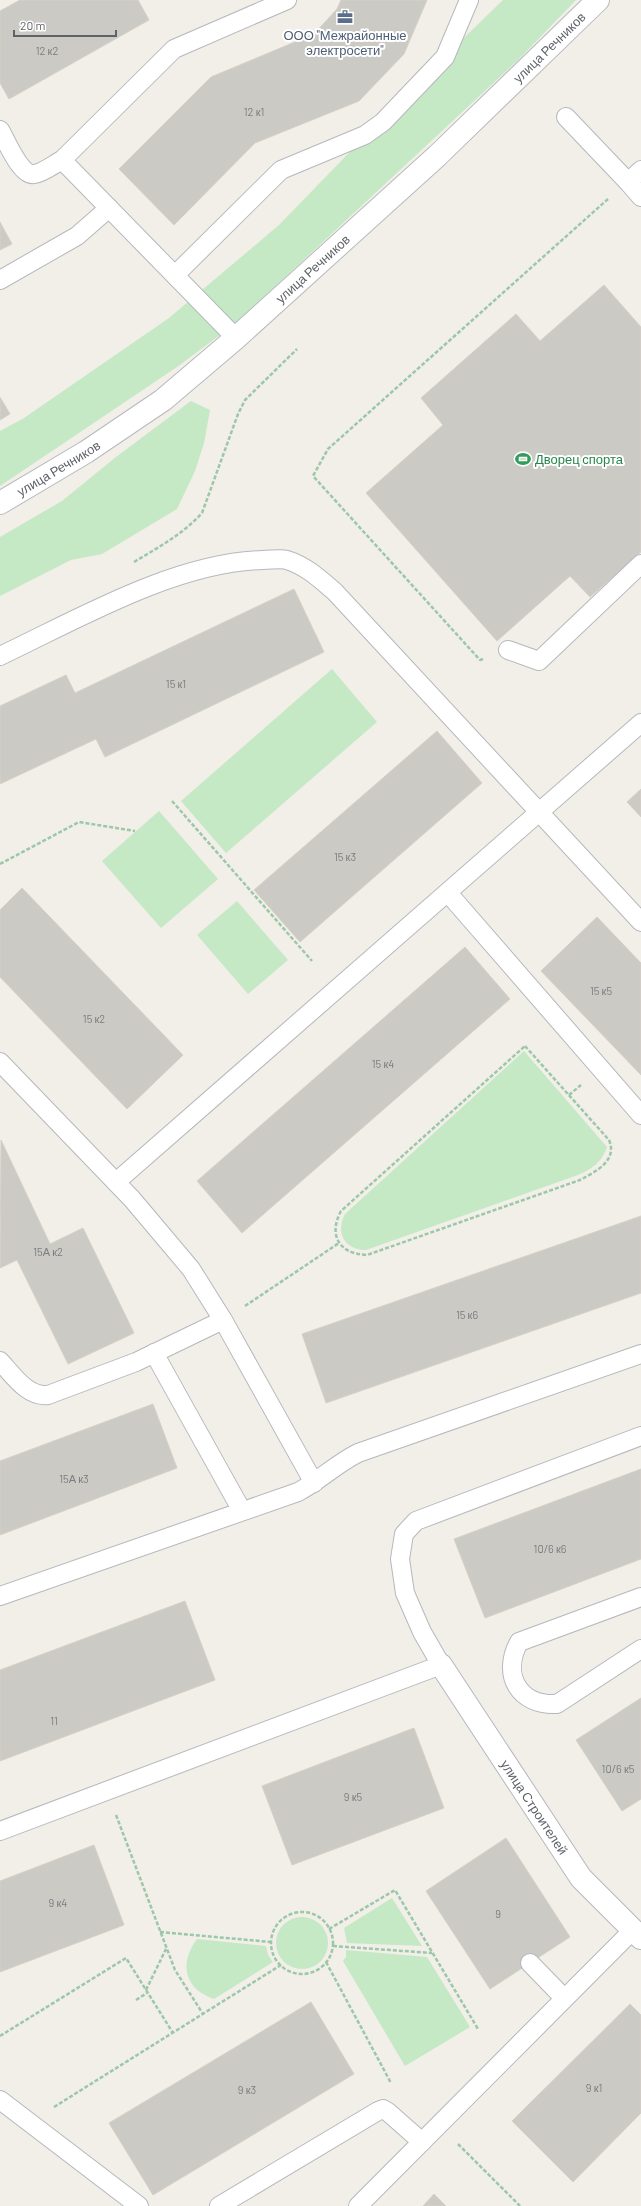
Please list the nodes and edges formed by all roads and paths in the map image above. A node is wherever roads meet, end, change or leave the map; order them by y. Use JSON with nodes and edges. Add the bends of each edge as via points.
{"nodes":[{"id":1,"x":287,"y":0,"type":"edge"},
{"id":2,"x":469,"y":0,"type":"edge"},
{"id":3,"x":598,"y":0,"type":"edge"},
{"id":4,"x":566,"y":117,"type":"dead end"},
{"id":5,"x":0,"y":130,"type":"edge"},
{"id":6,"x":62,"y":160,"type":"junction"},
{"id":7,"x":641,"y":170,"type":"edge"},
{"id":8,"x":628,"y":182,"type":"junction"},
{"id":9,"x":641,"y":197,"type":"edge"},
{"id":10,"x":109,"y":208,"type":"junction"},
{"id":11,"x":175,"y":275,"type":"junction"},
{"id":12,"x":0,"y":280,"type":"edge"},
{"id":13,"x":236,"y":338,"type":"junction"},
{"id":14,"x":297,"y":349,"type":"dead end"},
{"id":15,"x":0,"y":503,"type":"edge"},
{"id":16,"x":641,"y":564,"type":"edge"},
{"id":17,"x":127,"y":565,"type":"dead end"},
{"id":18,"x":508,"y":650,"type":"joint"},
{"id":19,"x":0,"y":656,"type":"edge"},
{"id":20,"x":641,"y":723,"type":"edge"},
{"id":21,"x":172,"y":801,"type":"dead end"},
{"id":22,"x":540,"y":814,"type":"junction"},
{"id":23,"x":136,"y":831,"type":"dead end"},
{"id":24,"x":0,"y":864,"type":"edge"},
{"id":25,"x":448,"y":893,"type":"junction"},
{"id":26,"x":641,"y":922,"type":"edge"},
{"id":27,"x":312,"y":961,"type":"dead end"},
{"id":28,"x":0,"y":1062,"type":"edge"},
{"id":29,"x":641,"y":1115,"type":"edge"},
{"id":30,"x":116,"y":1182,"type":"junction"},
{"id":31,"x":339,"y":1243,"type":"junction"},
{"id":32,"x":223,"y":1320,"type":"junction"},
{"id":33,"x":154,"y":1353,"type":"junction"},
{"id":34,"x":641,"y":1354,"type":"edge"},
{"id":35,"x":0,"y":1361,"type":"edge"},
{"id":36,"x":641,"y":1436,"type":"edge"},
{"id":37,"x":314,"y":1484,"type":"junction"},
{"id":38,"x":242,"y":1511,"type":"junction"},
{"id":39,"x":0,"y":1596,"type":"edge"},
{"id":40,"x":641,"y":1597,"type":"edge"},
{"id":41,"x":641,"y":1649,"type":"edge"},
{"id":42,"x":441,"y":1665,"type":"junction"},
{"id":43,"x":113,"y":1808,"type":"dead end"},
{"id":44,"x":0,"y":1831,"type":"edge"},
{"id":45,"x":329,"y":1929,"type":"junction"},
{"id":46,"x":160,"y":1932,"type":"junction"},
{"id":47,"x":637,"y":1934,"type":"edge"},
{"id":48,"x":271,"y":1942,"type":"junction"},
{"id":49,"x":333,"y":1946,"type":"junction"},
{"id":50,"x":167,"y":1948,"type":"junction"},
{"id":51,"x":432,"y":1953,"type":"junction"},
{"id":52,"x":326,"y":1962,"type":"junction"},
{"id":53,"x":530,"y":1963,"type":"dead end"},
{"id":54,"x":281,"y":1965,"type":"junction"},
{"id":55,"x":146,"y":1990,"type":"junction"},
{"id":56,"x":148,"y":1993,"type":"junction"},
{"id":57,"x":564,"y":1998,"type":"junction"},
{"id":58,"x":136,"y":2000,"type":"dead end"},
{"id":59,"x":203,"y":2014,"type":"junction"},
{"id":60,"x":478,"y":2029,"type":"dead end"},
{"id":61,"x":173,"y":2033,"type":"junction"},
{"id":62,"x":0,"y":2036,"type":"edge"},
{"id":63,"x":395,"y":2087,"type":"dead end"},
{"id":64,"x":0,"y":2100,"type":"edge"},
{"id":65,"x":47,"y":2111,"type":"dead end"},
{"id":66,"x":439,"y":2125,"type":"junction"},
{"id":67,"x":422,"y":2142,"type":"junction"},
{"id":68,"x":139,"y":2206,"type":"edge"},
{"id":69,"x":219,"y":2206,"type":"edge"},
{"id":70,"x":358,"y":2206,"type":"edge"},
{"id":71,"x":520,"y":2206,"type":"edge"}],
"edges":[{"from":1,"to":6,"type":"lane","via":[[174,49]]},
{"from":2,"to":11,"type":"lane","via":[[445,57],[384,122],[365,135],[281,170]]},
{"from":3,"to":13,"type":"street","name":"улица Речников","via":[[437,156]]},
{"from":4,"to":8,"type":"lane"},
{"from":5,"to":6,"type":"lane","via":[[22,169],[28,174],[35,174]]},
{"from":6,"to":10,"type":"lane"},
{"from":7,"to":8,"type":"lane"},
{"from":8,"to":9,"type":"lane"},
{"from":8,"to":18,"type":"path","via":[[328,449],[313,476],[480,660]]},
{"from":10,"to":11,"type":"lane"},
{"from":10,"to":12,"type":"lane","via":[[77,236]]},
{"from":11,"to":13,"type":"lane"},
{"from":13,"to":15,"type":"street","name":"улица Речников","via":[[163,400],[86,452]]},
{"from":14,"to":17,"type":"path","via":[[245,400],[202,513],[172,539]]},
{"from":16,"to":18,"type":"lane","via":[[539,661]]},
{"from":19,"to":22,"type":"lane","via":[[132,594],[185,575],[241,560],[286,559],[309,570],[335,592]]},
{"from":20,"to":22,"type":"lane"},
{"from":21,"to":27,"type":"path"},
{"from":22,"to":25,"type":"lane"},
{"from":22,"to":26,"type":"lane"},
{"from":23,"to":24,"type":"path","via":[[79,822]]},
{"from":25,"to":29,"type":"lane"},
{"from":25,"to":30,"type":"lane"},
{"from":28,"to":30,"type":"lane"},
{"from":30,"to":32,"type":"lane","via":[[191,1269]]},
{"from":31,"to":31,"type":"path","via":[[356,1255],[367,1255],[580,1180],[597,1172],[608,1161],[611,1146],[609,1140],[525,1046],[341,1211],[336,1221],[335,1232]]},
{"from":31,"to":32,"type":"path"},
{"from":32,"to":33,"type":"lane"},
{"from":32,"to":37,"type":"lane"},
{"from":33,"to":35,"type":"lane","via":[[136,1362],[38,1396],[28,1390]]},
{"from":33,"to":38,"type":"lane"},
{"from":34,"to":37,"type":"lane","via":[[358,1453],[341,1461]]},
{"from":36,"to":42,"type":"lane","via":[[416,1520],[404,1534],[400,1559],[405,1593],[422,1632]]},
{"from":37,"to":38,"type":"lane"},
{"from":38,"to":39,"type":"lane"},
{"from":40,"to":41,"type":"lane","via":[[519,1642],[511,1664],[512,1676],[517,1687],[529,1699],[545,1705],[557,1704]]},
{"from":42,"to":44,"type":"lane"},
{"from":42,"to":47,"type":"street","name":"улица Строителей","via":[[582,1878]]},
{"from":43,"to":46,"type":"path"},
{"from":45,"to":48,"type":"path","via":[[324,1920],[312,1913],[298,1912],[285,1916],[275,1926]]},
{"from":45,"to":49,"type":"path"},
{"from":45,"to":51,"type":"path","via":[[395,1890]]},
{"from":46,"to":48,"type":"path"},
{"from":46,"to":50,"type":"path"},
{"from":47,"to":57,"type":"lane"},
{"from":48,"to":54,"type":"path","via":[[273,1953]]},
{"from":49,"to":51,"type":"path"},
{"from":49,"to":52,"type":"path"},
{"from":50,"to":55,"type":"path"},
{"from":50,"to":59,"type":"path","via":[[175,1970]]},
{"from":51,"to":60,"type":"path"},
{"from":52,"to":54,"type":"path","via":[[319,1969],[306,1974],[292,1972]]},
{"from":52,"to":63,"type":"path"},
{"from":53,"to":57,"type":"lane"},
{"from":54,"to":59,"type":"path"},
{"from":55,"to":56,"type":"path"},
{"from":55,"to":62,"type":"path","via":[[126,1958]]},
{"from":56,"to":58,"type":"path"},
{"from":56,"to":61,"type":"path"},
{"from":57,"to":66,"type":"lane"},
{"from":59,"to":61,"type":"path"},
{"from":61,"to":65,"type":"path"},
{"from":64,"to":68,"type":"lane"},
{"from":66,"to":67,"type":"lane"},
{"from":66,"to":71,"type":"path"},
{"from":67,"to":69,"type":"lane","via":[[383,2109]]},
{"from":67,"to":70,"type":"lane"}]}
